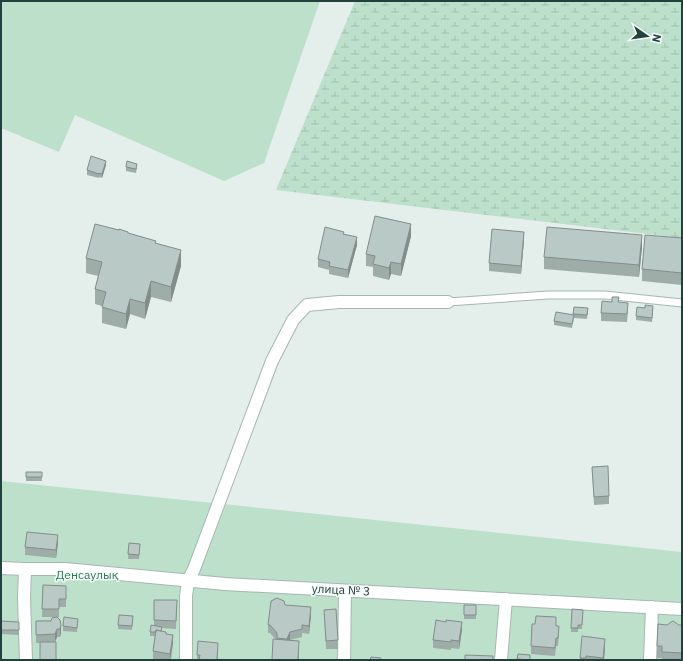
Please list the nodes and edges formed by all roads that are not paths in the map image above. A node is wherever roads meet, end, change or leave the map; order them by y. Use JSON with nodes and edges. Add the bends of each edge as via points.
{"nodes":[{"id":1,"x":448,"y":302,"type":"joint"},
{"id":2,"x":682,"y":303,"type":"edge"},
{"id":3,"x":1,"y":568,"type":"edge"},
{"id":4,"x":25,"y":569,"type":"junction"},
{"id":5,"x":188,"y":581,"type":"junction"},
{"id":6,"x":345,"y":591,"type":"junction"},
{"id":7,"x":506,"y":599,"type":"junction"},
{"id":8,"x":652,"y":607,"type":"junction"},
{"id":9,"x":682,"y":609,"type":"edge"},
{"id":10,"x":26,"y":660,"type":"edge"},
{"id":11,"x":186,"y":660,"type":"edge"},
{"id":12,"x":344,"y":660,"type":"edge"},
{"id":13,"x":500,"y":660,"type":"edge"},
{"id":14,"x":650,"y":660,"type":"edge"}],
"edges":[{"from":1,"to":2,"type":"lane","via":[[548,295],[605,295]]},
{"from":1,"to":5,"type":"street","via":[[307,304],[293,320],[272,361]]},
{"from":3,"to":4,"type":"street","name":"улица № 3"},
{"from":4,"to":5,"type":"street","name":"улица № 3","via":[[65,569]]},
{"from":4,"to":10,"type":"street"},
{"from":5,"to":6,"type":"street","name":"улица № 3"},
{"from":5,"to":11,"type":"street"},
{"from":6,"to":7,"type":"street","name":"улица № 3"},
{"from":6,"to":12,"type":"street"},
{"from":7,"to":8,"type":"street","name":"улица № 3"},
{"from":7,"to":13,"type":"street"},
{"from":8,"to":9,"type":"street","name":"улица № 3"},
{"from":8,"to":14,"type":"street"}]}
